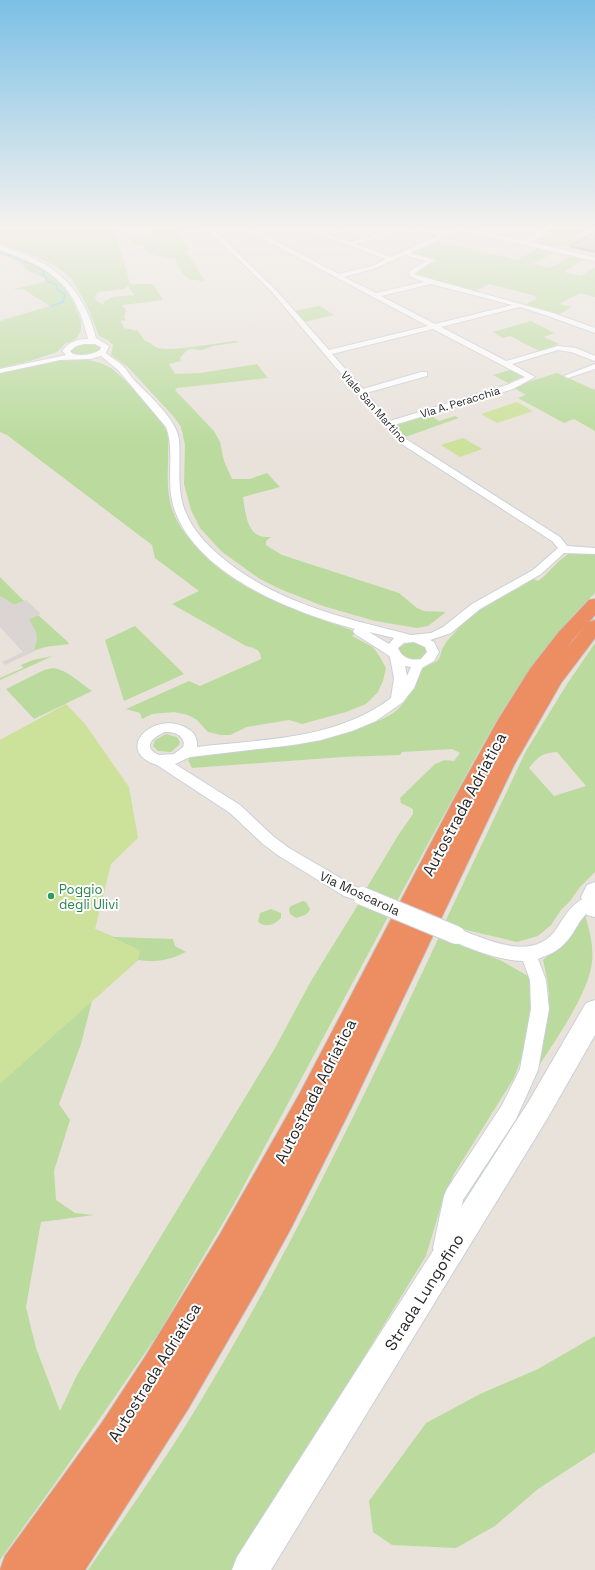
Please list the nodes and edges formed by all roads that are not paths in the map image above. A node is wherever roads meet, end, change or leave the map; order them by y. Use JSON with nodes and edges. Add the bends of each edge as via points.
{"nodes":[{"id":1,"x":76,"y":299,"type":"edge"},
{"id":2,"x":281,"y":299,"type":"edge"},
{"id":3,"x":384,"y":299,"type":"edge"},
{"id":4,"x":496,"y":299,"type":"edge"},
{"id":5,"x":517,"y":305,"type":"junction"},
{"id":6,"x":86,"y":321,"type":"junction"},
{"id":7,"x":435,"y":326,"type":"junction"},
{"id":8,"x":595,"y":331,"type":"edge"},
{"id":9,"x":96,"y":342,"type":"junction"},
{"id":10,"x":77,"y":343,"type":"junction"},
{"id":11,"x":66,"y":351,"type":"junction"},
{"id":12,"x":102,"y":353,"type":"junction"},
{"id":13,"x":327,"y":353,"type":"junction"},
{"id":14,"x":76,"y":357,"type":"junction"},
{"id":15,"x":86,"y":357,"type":"junction"},
{"id":16,"x":595,"y":359,"type":"edge"},
{"id":17,"x":506,"y":363,"type":"junction"},
{"id":18,"x":25,"y":365,"type":"junction"},
{"id":19,"x":595,"y":366,"type":"edge"},
{"id":20,"x":0,"y":371,"type":"edge"},
{"id":21,"x":424,"y":374,"type":"dead end"},
{"id":22,"x":125,"y":375,"type":"junction"},
{"id":23,"x":568,"y":376,"type":"dead end"},
{"id":24,"x":361,"y":392,"type":"junction"},
{"id":25,"x":388,"y":424,"type":"junction"},
{"id":26,"x":564,"y":549,"type":"junction"},
{"id":27,"x":595,"y":551,"type":"edge"},
{"id":28,"x":595,"y":604,"type":"edge"},
{"id":29,"x":331,"y":618,"type":"junction"},
{"id":30,"x":460,"y":620,"type":"junction"},
{"id":31,"x":595,"y":626,"type":"edge"},
{"id":32,"x":414,"y":638,"type":"junction"},
{"id":33,"x":433,"y":652,"type":"junction"},
{"id":34,"x":394,"y":655,"type":"junction"},
{"id":35,"x":420,"y":663,"type":"junction"},
{"id":36,"x":394,"y":703,"type":"junction"},
{"id":37,"x":189,"y":736,"type":"junction"},
{"id":38,"x":240,"y":746,"type":"junction"},
{"id":39,"x":184,"y":754,"type":"junction"},
{"id":40,"x":161,"y":761,"type":"junction"},
{"id":41,"x":190,"y":781,"type":"junction"},
{"id":42,"x":594,"y":900,"type":"edge"},
{"id":43,"x":528,"y":953,"type":"junction"},
{"id":44,"x":595,"y":1012,"type":"edge"},
{"id":45,"x":438,"y":1269,"type":"junction"},
{"id":46,"x":19,"y":1570,"type":"edge"},
{"id":47,"x":62,"y":1570,"type":"edge"},
{"id":48,"x":250,"y":1570,"type":"edge"}],
"edges":[{"from":1,"to":6,"type":"street"},
{"from":2,"to":13,"type":"street","name":"Viale San Martino"},
{"from":3,"to":7,"type":"street"},
{"from":4,"to":5,"type":"street"},
{"from":5,"to":7,"type":"street"},
{"from":5,"to":8,"type":"street","via":[[554,315]]},
{"from":6,"to":9,"type":"street","via":[[92,339]]},
{"from":6,"to":10,"type":"street"},
{"from":7,"to":13,"type":"street"},
{"from":7,"to":17,"type":"street"},
{"from":9,"to":10,"type":"street"},
{"from":9,"to":12,"type":"street","via":[[105,346]]},
{"from":10,"to":11,"type":"street","via":[[69,346]]},
{"from":11,"to":14,"type":"street","via":[[67,354]]},
{"from":11,"to":18,"type":"street"},
{"from":12,"to":15,"type":"street"},
{"from":12,"to":22,"type":"street"},
{"from":13,"to":24,"type":"street","name":"Viale San Martino"},
{"from":14,"to":15,"type":"street"},
{"from":14,"to":18,"type":"street"},
{"from":15,"to":22,"type":"street"},
{"from":16,"to":17,"type":"street","via":[[573,350],[558,348]]},
{"from":17,"to":25,"type":"street","name":"Via A. Peracchia","via":[[531,377]]},
{"from":18,"to":20,"type":"street"},
{"from":19,"to":23,"type":"street"},
{"from":21,"to":24,"type":"street"},
{"from":22,"to":29,"type":"street","via":[[171,427],[175,442],[175,494],[179,510],[187,527],[201,544],[221,564],[258,590]]},
{"from":24,"to":25,"type":"street","name":"Viale San Martino"},
{"from":25,"to":26,"type":"street","name":"Viale San Martino","via":[[408,445],[556,539]]},
{"from":26,"to":27,"type":"street"},
{"from":26,"to":30,"type":"street","via":[[551,557],[538,571],[496,594]]},
{"from":28,"to":46,"type":"highway","name":"Autostrada Adriatica","via":[[565,637],[537,674],[508,720],[460,808],[310,1103],[231,1248],[158,1370],[114,1437]]},
{"from":29,"to":32,"type":"street"},
{"from":29,"to":34,"type":"street","via":[[364,634]]},
{"from":30,"to":32,"type":"street","via":[[441,634]]},
{"from":30,"to":33,"type":"street"},
{"from":31,"to":47,"type":"highway","name":"Autostrada Adriatica","via":[[551,683],[500,772],[331,1118],[254,1264],[189,1376]]},
{"from":32,"to":33,"type":"street","via":[[430,645]]},
{"from":32,"to":34,"type":"street","via":[[403,639],[394,644]]},
{"from":33,"to":35,"type":"street","via":[[430,659]]},
{"from":34,"to":35,"type":"street","via":[[407,663]]},
{"from":34,"to":36,"type":"street","via":[[400,669],[401,681],[400,691]]},
{"from":35,"to":36,"type":"street","via":[[414,670],[408,688]]},
{"from":36,"to":38,"type":"street","via":[[370,720],[334,732]]},
{"from":37,"to":38,"type":"street","via":[[211,743]]},
{"from":37,"to":39,"type":"street","via":[[190,745]]},
{"from":37,"to":40,"type":"street","via":[[182,730],[170,727],[148,734],[143,743],[144,752]]},
{"from":38,"to":39,"type":"street"},
{"from":39,"to":40,"type":"street"},
{"from":39,"to":41,"type":"street"},
{"from":40,"to":41,"type":"street","name":"Via Moscarola"},
{"from":41,"to":43,"type":"street","name":"Via Moscarola","bridge":true,"via":[[235,809],[284,852],[350,891],[481,946],[504,952]]},
{"from":42,"to":43,"type":"street","name":"Via Moscarola","via":[[580,908],[557,941],[543,950]]},
{"from":43,"to":45,"type":"street","via":[[538,980],[540,1009],[529,1070],[509,1112],[454,1196]]},
{"from":44,"to":45,"type":"main road","name":"Strada Lungofino","via":[[538,1110]]},
{"from":45,"to":48,"type":"main road","name":"Strada Lungofino"}]}
